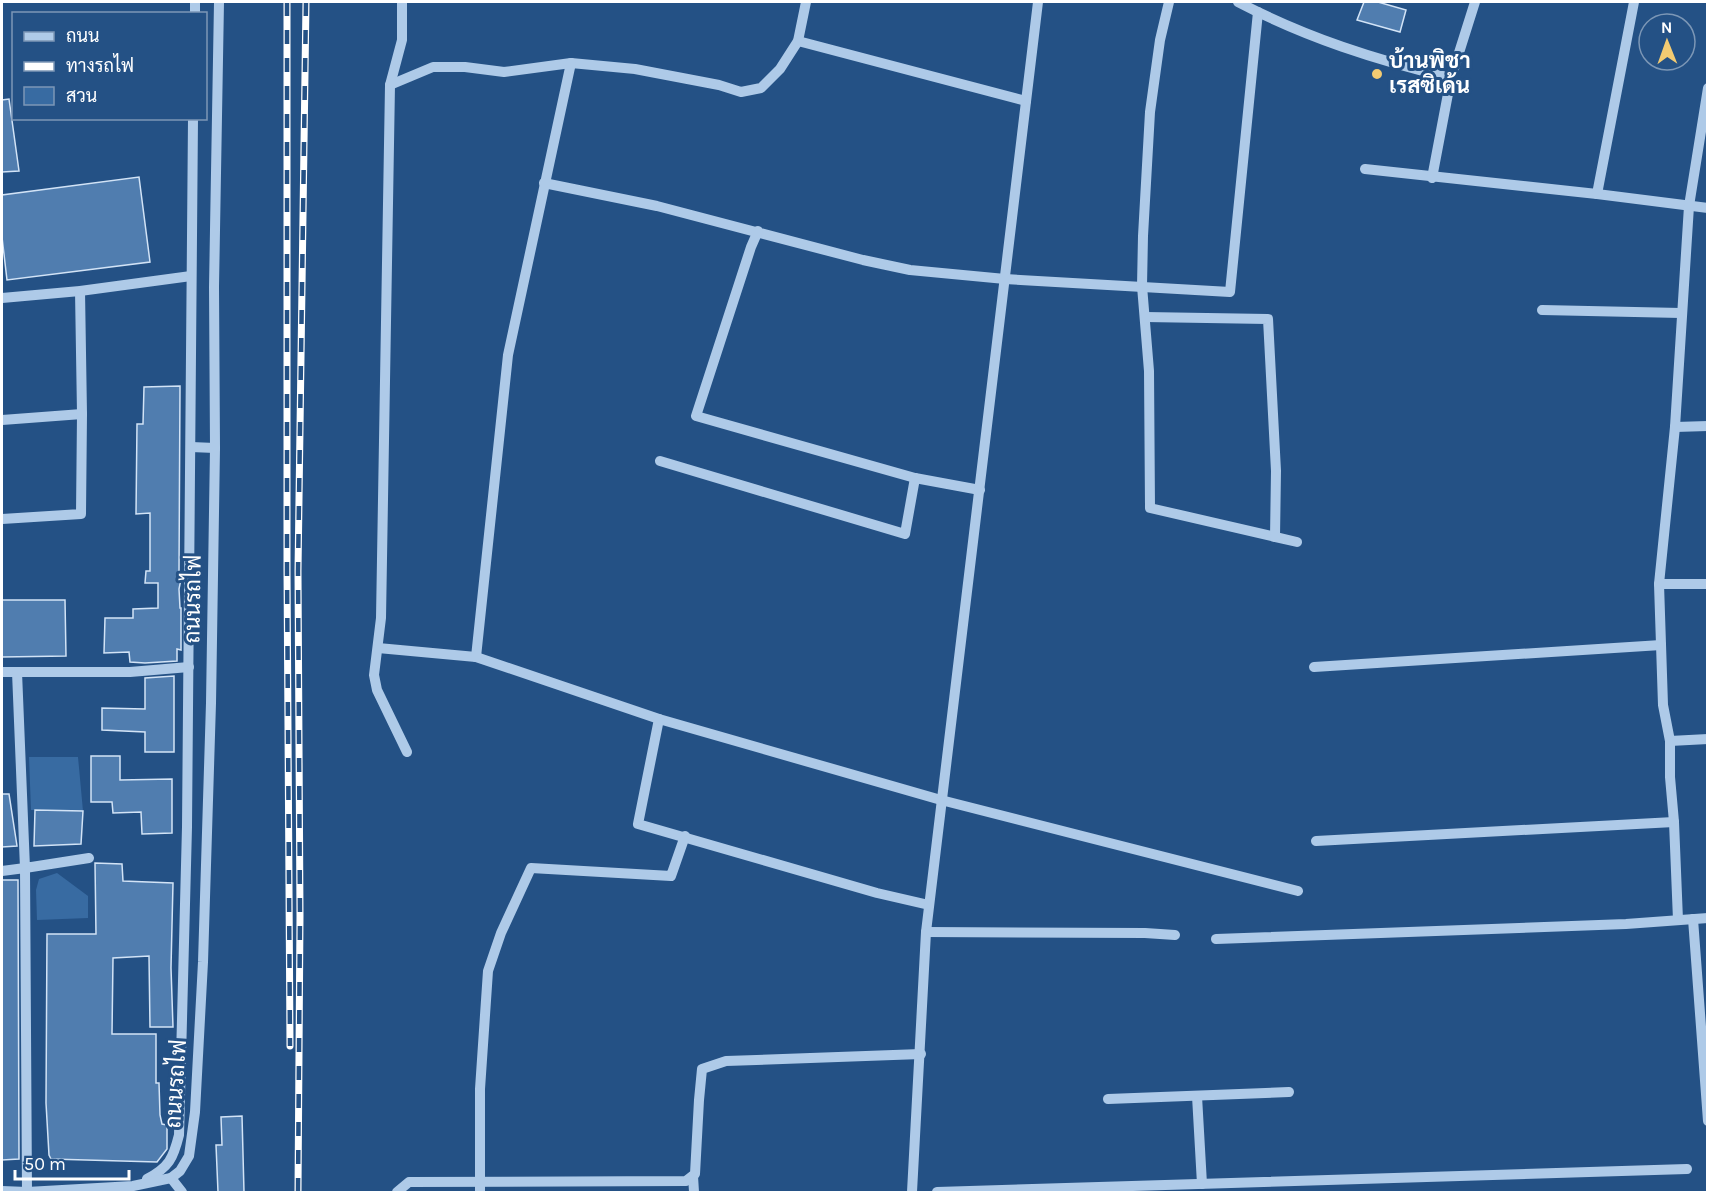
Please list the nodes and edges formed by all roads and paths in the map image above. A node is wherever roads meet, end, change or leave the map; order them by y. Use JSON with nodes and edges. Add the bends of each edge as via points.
{"nodes":[{"id":1,"x":219,"y":2,"type":"edge"},
{"id":2,"x":402,"y":2,"type":"edge"},
{"id":3,"x":806,"y":2,"type":"edge"},
{"id":4,"x":1038,"y":2,"type":"edge"},
{"id":5,"x":1169,"y":2,"type":"edge"},
{"id":6,"x":1238,"y":2,"type":"edge"},
{"id":7,"x":1475,"y":2,"type":"edge"},
{"id":8,"x":1634,"y":2,"type":"edge"},
{"id":9,"x":1258,"y":12,"type":"junction"},
{"id":10,"x":798,"y":41,"type":"junction"},
{"id":11,"x":571,"y":63,"type":"junction"},
{"id":12,"x":1451,"y":78,"type":"junction"},
{"id":13,"x":390,"y":85,"type":"junction"},
{"id":14,"x":1707,"y":88,"type":"edge"},
{"id":15,"x":1026,"y":101,"type":"junction"},
{"id":16,"x":193,"y":120,"type":"edge"},
{"id":17,"x":1365,"y":169,"type":"dead end"},
{"id":18,"x":1432,"y":177,"type":"junction"},
{"id":19,"x":544,"y":183,"type":"junction"},
{"id":20,"x":1597,"y":194,"type":"junction"},
{"id":21,"x":1689,"y":206,"type":"junction"},
{"id":22,"x":1707,"y":208,"type":"edge"},
{"id":23,"x":758,"y":231,"type":"junction"},
{"id":24,"x":191,"y":276,"type":"junction"},
{"id":25,"x":1005,"y":279,"type":"junction"},
{"id":26,"x":1142,"y":286,"type":"junction"},
{"id":27,"x":80,"y":291,"type":"junction"},
{"id":28,"x":2,"y":298,"type":"edge"},
{"id":29,"x":1542,"y":310,"type":"dead end"},
{"id":30,"x":1682,"y":313,"type":"junction"},
{"id":31,"x":1145,"y":317,"type":"junction"},
{"id":32,"x":82,"y":414,"type":"junction"},
{"id":33,"x":2,"y":420,"type":"edge"},
{"id":34,"x":1707,"y":426,"type":"edge"},
{"id":35,"x":1674,"y":427,"type":"junction"},
{"id":36,"x":191,"y":447,"type":"junction"},
{"id":37,"x":215,"y":447,"type":"junction"},
{"id":38,"x":660,"y":461,"type":"dead end"},
{"id":39,"x":915,"y":478,"type":"junction"},
{"id":40,"x":980,"y":490,"type":"junction"},
{"id":41,"x":2,"y":519,"type":"edge"},
{"id":42,"x":1275,"y":537,"type":"junction"},
{"id":43,"x":1297,"y":542,"type":"dead end"},
{"id":44,"x":1659,"y":584,"type":"junction"},
{"id":45,"x":1707,"y":584,"type":"edge"},
{"id":46,"x":1661,"y":645,"type":"junction"},
{"id":47,"x":378,"y":648,"type":"junction"},
{"id":48,"x":476,"y":657,"type":"junction"},
{"id":49,"x":189,"y":667,"type":"junction"},
{"id":50,"x":1314,"y":667,"type":"dead end"},
{"id":51,"x":2,"y":672,"type":"edge"},
{"id":52,"x":17,"y":672,"type":"junction"},
{"id":53,"x":659,"y":719,"type":"junction"},
{"id":54,"x":1707,"y":739,"type":"edge"},
{"id":55,"x":1670,"y":741,"type":"junction"},
{"id":56,"x":407,"y":752,"type":"dead end"},
{"id":57,"x":941,"y":800,"type":"junction"},
{"id":58,"x":1674,"y":822,"type":"junction"},
{"id":59,"x":684,"y":836,"type":"junction"},
{"id":60,"x":1316,"y":840,"type":"dead end"},
{"id":61,"x":89,"y":858,"type":"dead end"},
{"id":62,"x":25,"y":868,"type":"junction"},
{"id":63,"x":2,"y":871,"type":"edge"},
{"id":64,"x":1298,"y":891,"type":"dead end"},
{"id":65,"x":929,"y":905,"type":"junction"},
{"id":66,"x":1707,"y":918,"type":"edge"},
{"id":67,"x":1678,"y":920,"type":"junction"},
{"id":68,"x":1693,"y":920,"type":"junction"},
{"id":69,"x":926,"y":932,"type":"junction"},
{"id":70,"x":1175,"y":935,"type":"dead end"},
{"id":71,"x":1216,"y":939,"type":"dead end"},
{"id":72,"x":921,"y":1054,"type":"junction"},
{"id":73,"x":1289,"y":1092,"type":"dead end"},
{"id":74,"x":1197,"y":1096,"type":"junction"},
{"id":75,"x":1108,"y":1099,"type":"dead end"},
{"id":76,"x":1707,"y":1121,"type":"edge"},
{"id":77,"x":1687,"y":1169,"type":"dead end"},
{"id":78,"x":693,"y":1176,"type":"junction"},
{"id":79,"x":171,"y":1178,"type":"junction"},
{"id":80,"x":1202,"y":1184,"type":"junction"},
{"id":81,"x":133,"y":1186,"type":"junction"},
{"id":82,"x":589,"y":1187,"type":"edge"},
{"id":83,"x":479,"y":1188,"type":"edge"},
{"id":84,"x":2,"y":1191,"type":"edge"},
{"id":85,"x":27,"y":1192,"type":"edge"},
{"id":86,"x":182,"y":1192,"type":"edge"},
{"id":87,"x":397,"y":1192,"type":"edge"},
{"id":88,"x":694,"y":1192,"type":"edge"},
{"id":89,"x":912,"y":1192,"type":"edge"},
{"id":90,"x":937,"y":1192,"type":"edge"}],
"edges":[{"from":1,"to":37,"type":"street","name":"ถนนรถไฟ"},
{"from":2,"to":13,"type":"street","via":[[402,40]]},
{"from":3,"to":10,"type":"street"},
{"from":4,"to":15,"type":"street"},
{"from":5,"to":26,"type":"street","via":[[1150,112]]},
{"from":6,"to":9,"type":"street"},
{"from":7,"to":12,"type":"street"},
{"from":8,"to":20,"type":"street"},
{"from":9,"to":12,"type":"street","via":[[1330,44]]},
{"from":9,"to":26,"type":"street","via":[[1230,292]]},
{"from":10,"to":11,"type":"street","via":[[780,69],[761,88],[741,92],[635,69]]},
{"from":10,"to":15,"type":"street"},
{"from":11,"to":13,"type":"street","via":[[504,72],[433,67]]},
{"from":11,"to":19,"type":"street"},
{"from":12,"to":18,"type":"street"},
{"from":13,"to":47,"type":"street"},
{"from":14,"to":21,"type":"street"},
{"from":15,"to":25,"type":"street"},
{"from":16,"to":24,"type":"street","name":"ถนนรถไฟ"},
{"from":17,"to":18,"type":"street"},
{"from":18,"to":20,"type":"street"},
{"from":19,"to":23,"type":"street"},
{"from":19,"to":48,"type":"street","via":[[508,355]]},
{"from":20,"to":21,"type":"street"},
{"from":21,"to":22,"type":"street"},
{"from":21,"to":30,"type":"street"},
{"from":23,"to":25,"type":"street","via":[[910,270]]},
{"from":23,"to":39,"type":"street","via":[[696,416]]},
{"from":24,"to":27,"type":"street"},
{"from":24,"to":36,"type":"street","name":"ถนนรถไฟ"},
{"from":25,"to":26,"type":"street"},
{"from":25,"to":40,"type":"street"},
{"from":26,"to":31,"type":"street"},
{"from":27,"to":28,"type":"street"},
{"from":27,"to":32,"type":"street"},
{"from":29,"to":30,"type":"street"},
{"from":30,"to":35,"type":"street"},
{"from":31,"to":42,"type":"street","via":[[1150,508]]},
{"from":31,"to":42,"type":"street","via":[[1268,320],[1276,471]]},
{"from":32,"to":33,"type":"street"},
{"from":32,"to":41,"type":"street","via":[[81,514]]},
{"from":34,"to":35,"type":"street"},
{"from":35,"to":44,"type":"street"},
{"from":36,"to":37,"type":"street"},
{"from":36,"to":49,"type":"street","name":"ถนนรถไฟ"},
{"from":37,"to":79,"type":"street","name":"ถนนรถไฟ","via":[[204,951],[195,1112],[189,1156]]},
{"from":38,"to":39,"type":"street","via":[[906,534]]},
{"from":39,"to":40,"type":"street"},
{"from":40,"to":57,"type":"street"},
{"from":42,"to":43,"type":"street"},
{"from":44,"to":45,"type":"street"},
{"from":44,"to":46,"type":"street"},
{"from":46,"to":50,"type":"street"},
{"from":46,"to":55,"type":"street","via":[[1663,705]]},
{"from":47,"to":48,"type":"street"},
{"from":47,"to":56,"type":"street","via":[[374,675],[377,690]]},
{"from":48,"to":53,"type":"street"},
{"from":49,"to":52,"type":"street","via":[[130,672]]},
{"from":49,"to":81,"type":"street","name":"ถนนรถไฟ","via":[[179,1135],[168,1165]]},
{"from":51,"to":52,"type":"street"},
{"from":52,"to":62,"type":"street"},
{"from":53,"to":57,"type":"street"},
{"from":53,"to":59,"type":"street","via":[[638,824]]},
{"from":54,"to":55,"type":"street"},
{"from":55,"to":58,"type":"street"},
{"from":57,"to":64,"type":"street"},
{"from":57,"to":65,"type":"street"},
{"from":58,"to":60,"type":"street"},
{"from":58,"to":67,"type":"street"},
{"from":59,"to":65,"type":"street"},
{"from":59,"to":83,"type":"street","via":[[671,876],[531,868],[488,971],[480,1089]]},
{"from":61,"to":62,"type":"street"},
{"from":62,"to":63,"type":"street"},
{"from":62,"to":85,"type":"street"},
{"from":65,"to":69,"type":"street"},
{"from":66,"to":68,"type":"street"},
{"from":67,"to":68,"type":"street"},
{"from":67,"to":71,"type":"street"},
{"from":68,"to":76,"type":"street"},
{"from":69,"to":70,"type":"street"},
{"from":69,"to":72,"type":"street"},
{"from":72,"to":78,"type":"street","via":[[726,1062],[702,1068]]},
{"from":72,"to":89,"type":"street"},
{"from":73,"to":74,"type":"street"},
{"from":74,"to":75,"type":"street"},
{"from":74,"to":80,"type":"street"},
{"from":77,"to":80,"type":"street"},
{"from":78,"to":82,"type":"street","via":[[686,1181]]},
{"from":78,"to":88,"type":"street"},
{"from":79,"to":81,"type":"street"},
{"from":79,"to":86,"type":"street"},
{"from":80,"to":90,"type":"street"},
{"from":81,"to":85,"type":"street"},
{"from":82,"to":83,"type":"street"},
{"from":83,"to":87,"type":"street","via":[[409,1182]]},
{"from":84,"to":85,"type":"street"}]}
